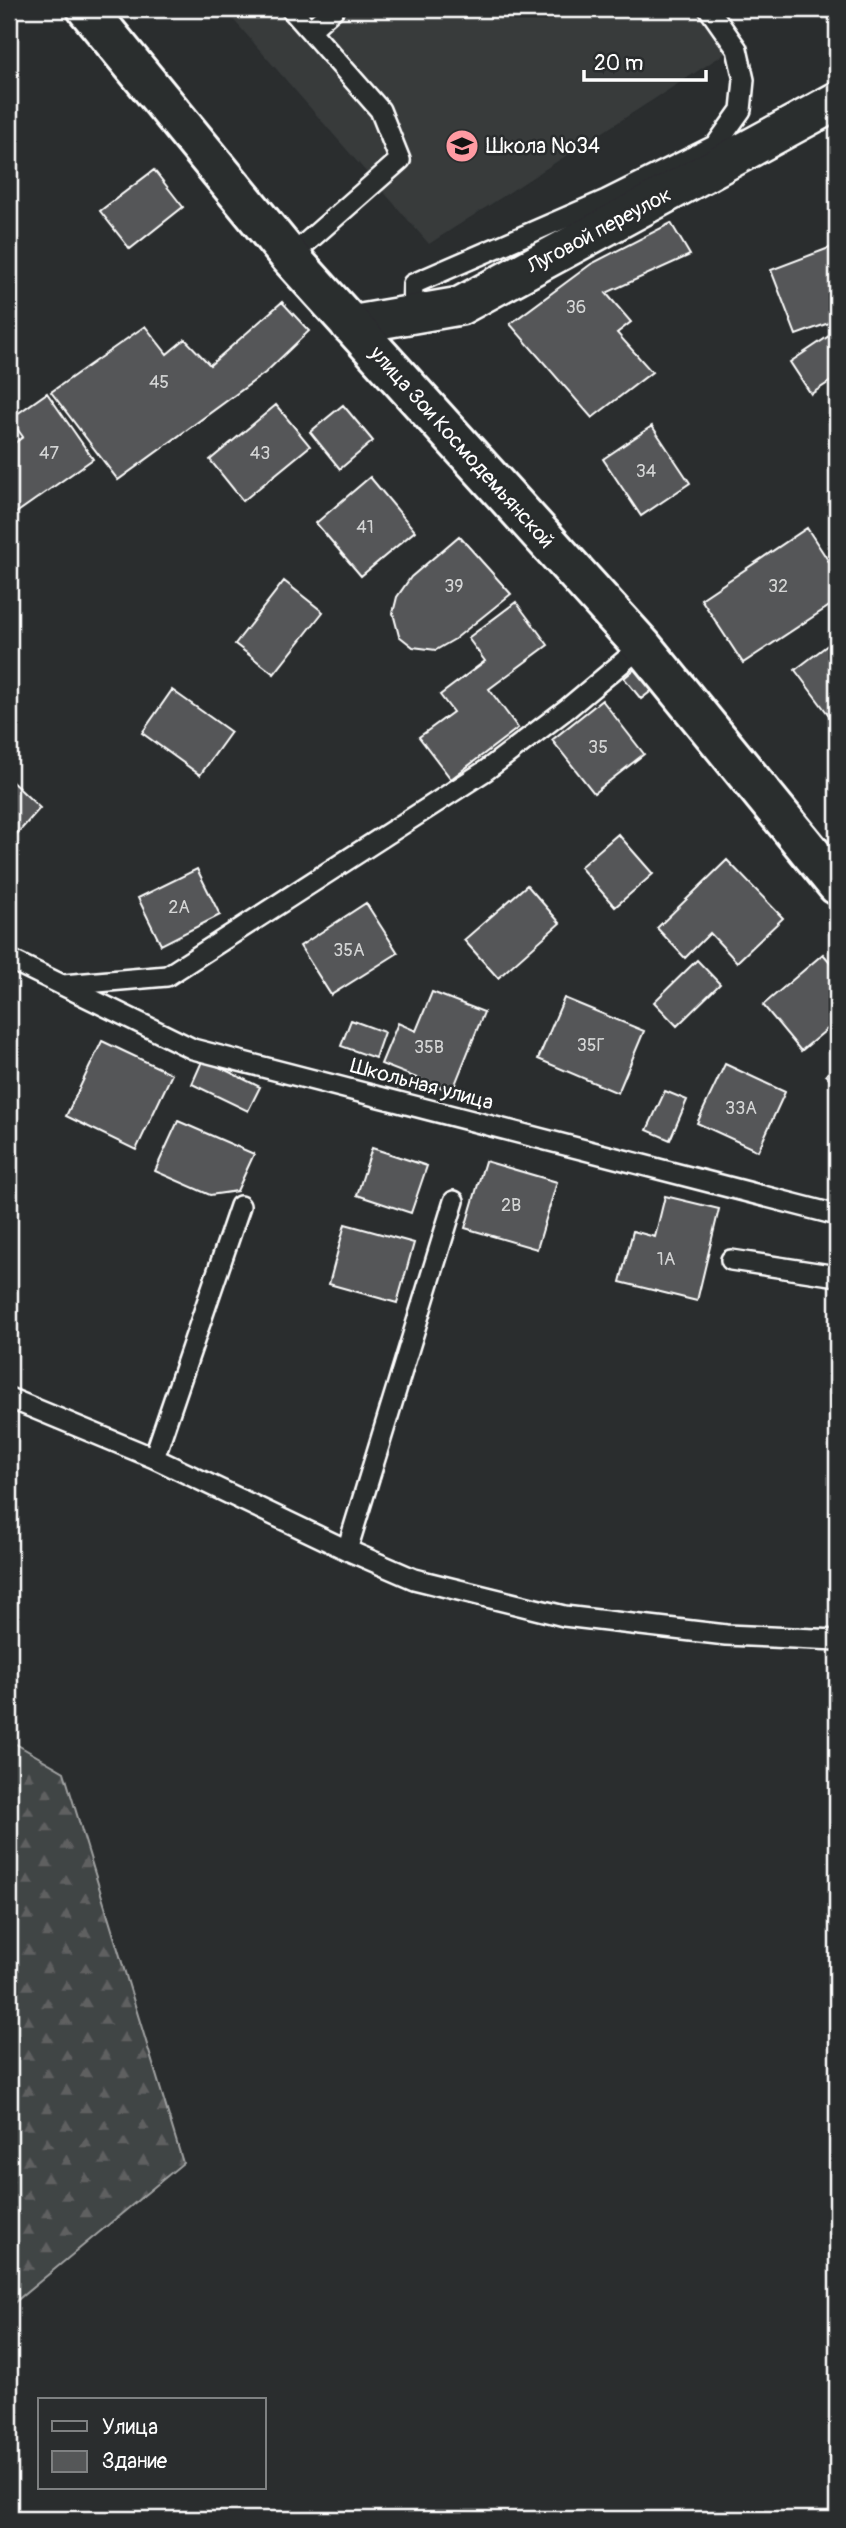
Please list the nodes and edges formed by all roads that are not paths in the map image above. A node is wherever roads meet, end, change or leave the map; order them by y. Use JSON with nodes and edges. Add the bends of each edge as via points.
{"nodes":[{"id":1,"x":87,"y":9,"type":"edge"},
{"id":2,"x":291,"y":9,"type":"edge"},
{"id":3,"x":334,"y":9,"type":"edge"},
{"id":4,"x":709,"y":9,"type":"edge"},
{"id":5,"x":310,"y":30,"type":"junction"},
{"id":6,"x":837,"y":102,"type":"edge"},
{"id":7,"x":290,"y":257,"type":"junction"},
{"id":8,"x":412,"y":314,"type":"junction"},
{"id":9,"x":350,"y":325,"type":"junction"},
{"id":10,"x":642,"y":646,"type":"junction"},
{"id":11,"x":837,"y":885,"type":"edge"},
{"id":12,"x":9,"y":959,"type":"edge"},
{"id":13,"x":63,"y":985,"type":"junction"},
{"id":14,"x":454,"y":1201,"type":"dead end"},
{"id":15,"x":240,"y":1206,"type":"dead end"},
{"id":16,"x":837,"y":1215,"type":"edge"},
{"id":17,"x":731,"y":1260,"type":"dead end"},
{"id":18,"x":837,"y":1276,"type":"edge"},
{"id":19,"x":9,"y":1398,"type":"edge"},
{"id":20,"x":154,"y":1458,"type":"junction"},
{"id":21,"x":346,"y":1550,"type":"junction"},
{"id":22,"x":837,"y":1640,"type":"edge"}],
"edges":[{"from":1,"to":7,"type":"street","name":"улица Зои Космодемьянской"},
{"from":2,"to":5,"type":"lane"},
{"from":3,"to":5,"type":"lane"},
{"from":4,"to":8,"type":"lane","via":[[737,49],[744,80],[741,110],[716,145],[606,200],[413,284]]},
{"from":5,"to":7,"type":"lane","via":[[380,110],[400,160]]},
{"from":6,"to":8,"type":"street","name":"Луговой переулок","via":[[460,306]]},
{"from":7,"to":9,"type":"street","name":"улица Зои Космодемьянской"},
{"from":8,"to":9,"type":"street","name":"Луговой переулок"},
{"from":9,"to":10,"type":"street","name":"улица Зои Космодемьянской"},
{"from":10,"to":11,"type":"street","name":"улица Зои Космодемьянской"},
{"from":10,"to":13,"type":"lane","via":[[485,771],[167,976]]},
{"from":12,"to":13,"type":"lane","name":"Школьная улица"},
{"from":13,"to":16,"type":"lane","name":"Школьная улица","via":[[193,1049]]},
{"from":14,"to":21,"type":"lane"},
{"from":15,"to":20,"type":"lane"},
{"from":17,"to":18,"type":"lane"},
{"from":19,"to":20,"type":"lane"},
{"from":20,"to":21,"type":"lane"},
{"from":21,"to":22,"type":"lane","via":[[414,1579],[564,1616],[726,1635]]}]}
